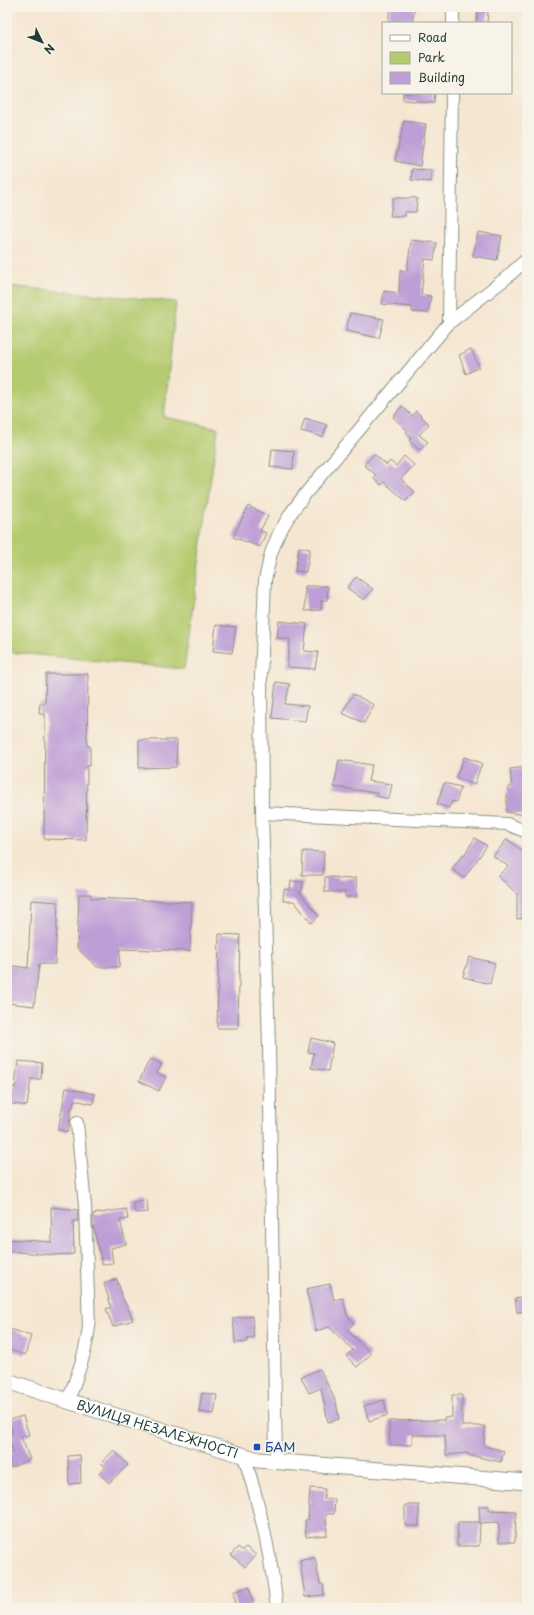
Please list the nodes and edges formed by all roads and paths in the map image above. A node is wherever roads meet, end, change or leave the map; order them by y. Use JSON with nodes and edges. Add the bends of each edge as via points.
{"nodes":[{"id":1,"x":453,"y":7,"type":"edge"},
{"id":2,"x":453,"y":22,"type":"edge"},
{"id":3,"x":452,"y":94,"type":"edge"},
{"id":4,"x":527,"y":259,"type":"edge"},
{"id":5,"x":449,"y":323,"type":"junction"},
{"id":6,"x":262,"y":813,"type":"junction"},
{"id":7,"x":527,"y":832,"type":"edge"},
{"id":8,"x":77,"y":1123,"type":"dead end"},
{"id":9,"x":7,"y":1381,"type":"edge"},
{"id":10,"x":68,"y":1401,"type":"junction"},
{"id":11,"x":244,"y":1456,"type":"junction"},
{"id":12,"x":276,"y":1462,"type":"junction"},
{"id":13,"x":527,"y":1482,"type":"edge"},
{"id":14,"x":277,"y":1608,"type":"edge"}],
"edges":[{"from":1,"to":2,"type":"street"},
{"from":3,"to":5,"type":"street"},
{"from":4,"to":5,"type":"street"},
{"from":5,"to":6,"type":"street","via":[[291,513],[279,532],[265,580],[261,677]]},
{"from":6,"to":7,"type":"street","via":[[508,824]]},
{"from":6,"to":12,"type":"street"},
{"from":8,"to":10,"type":"street","via":[[85,1206],[89,1327],[82,1363]]},
{"from":9,"to":10,"type":"street","name":"ВУЛИЦЯ НЕЗАЛЕЖНОСТІ"},
{"from":10,"to":11,"type":"street","name":"ВУЛИЦЯ НЕЗАЛЕЖНОСТІ"},
{"from":11,"to":12,"type":"street","name":"ВУЛИЦЯ НЕЗАЛЕЖНОСТІ"},
{"from":11,"to":14,"type":"street","via":[[266,1535]]},
{"from":12,"to":13,"type":"street","name":"ВУЛИЦЯ НЕЗАЛЕЖНОСТІ"}]}
